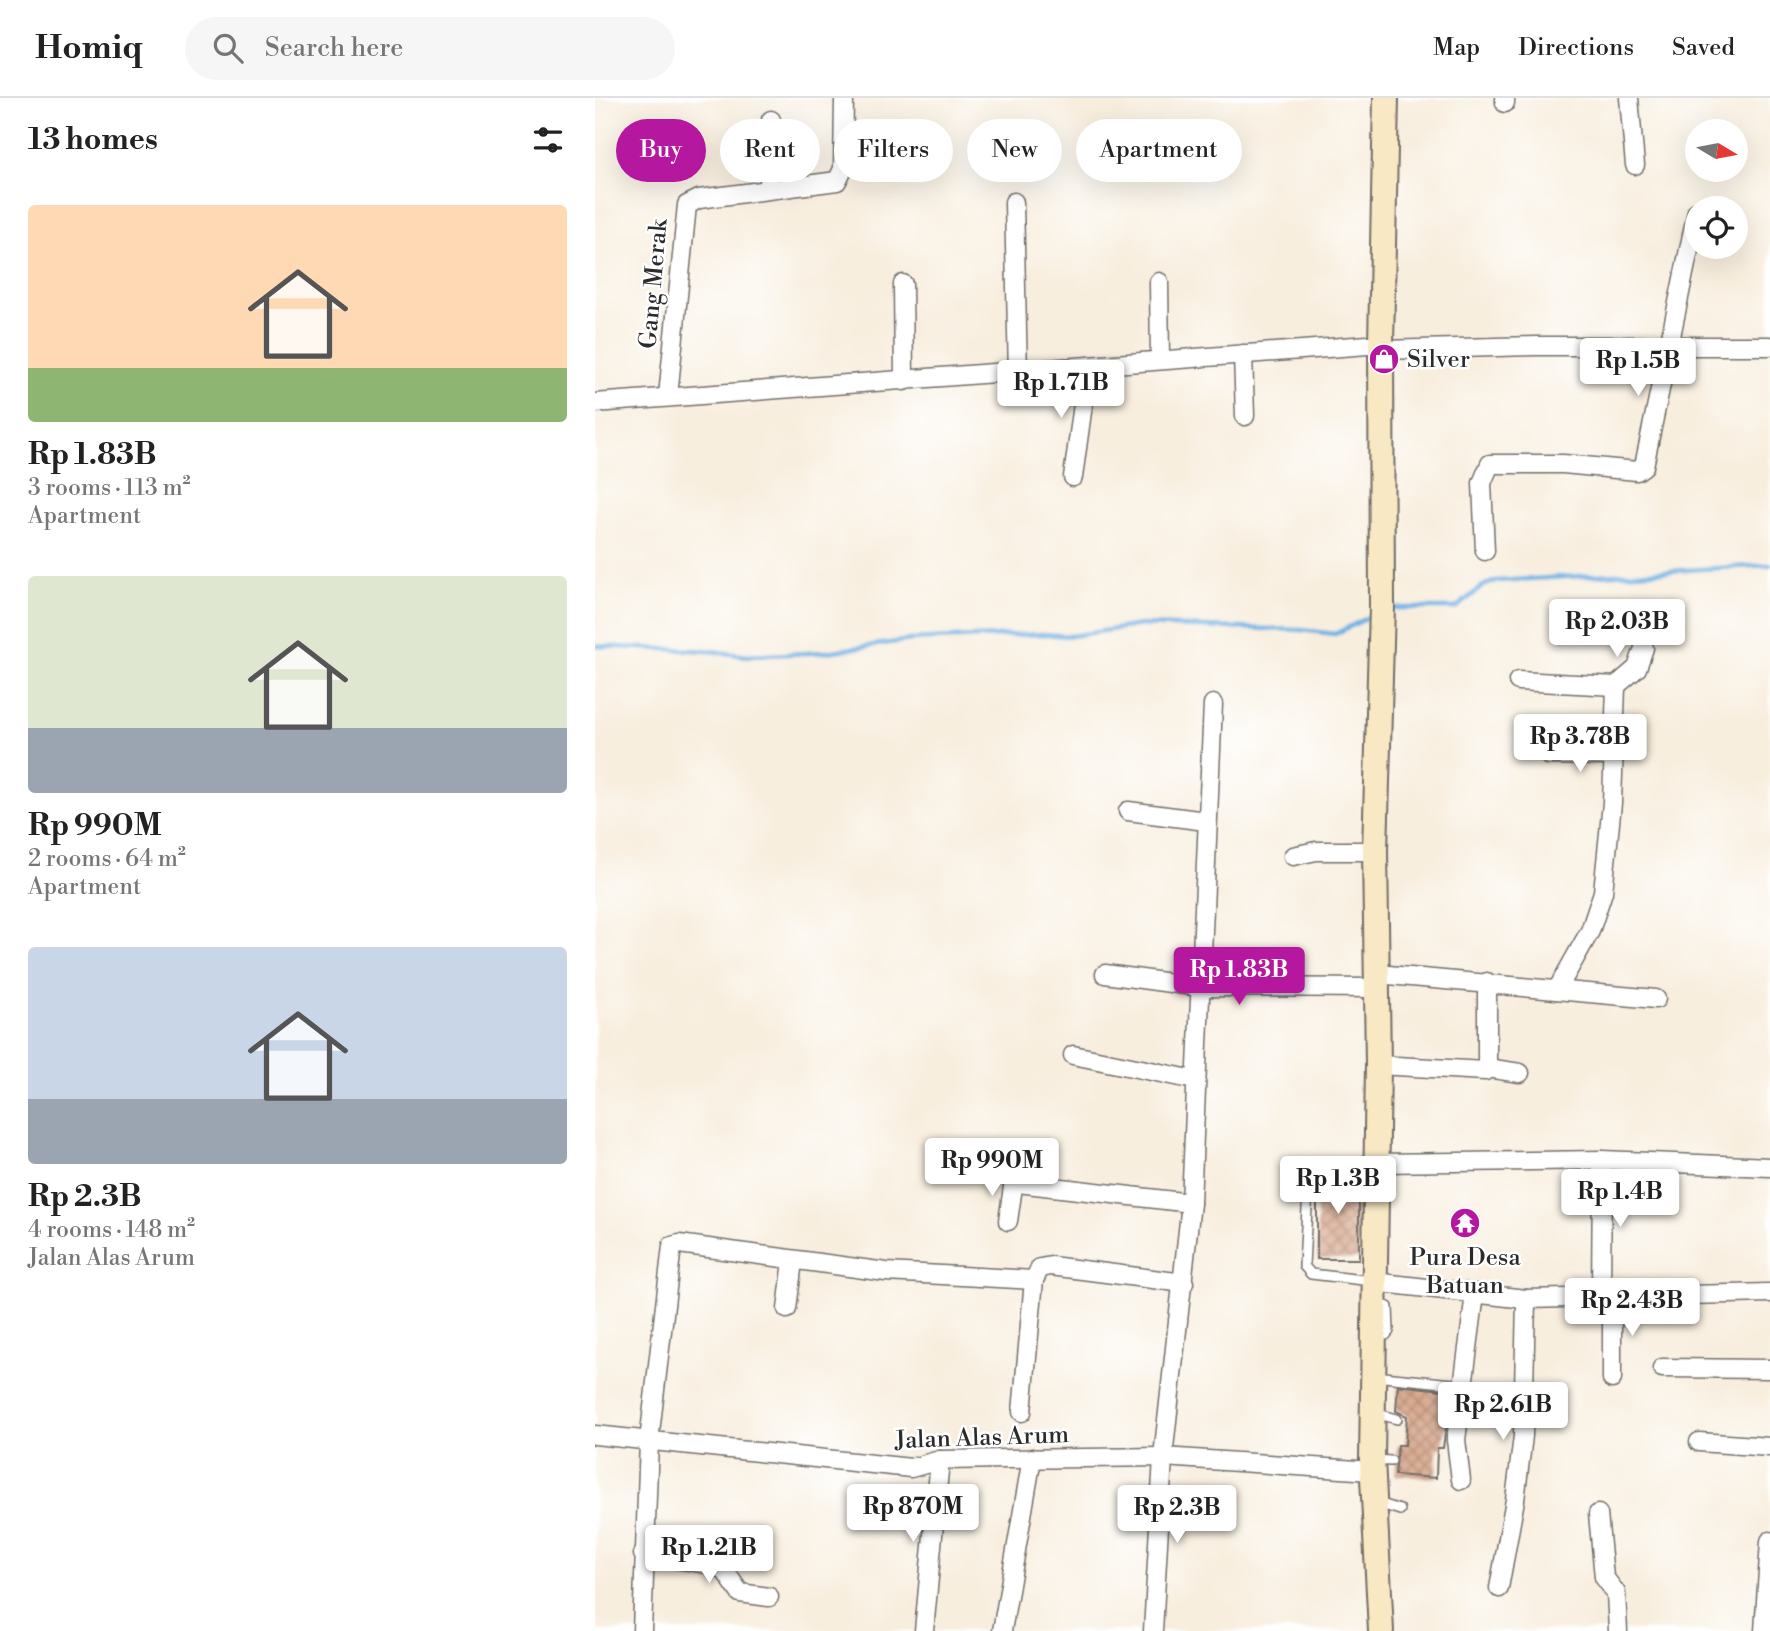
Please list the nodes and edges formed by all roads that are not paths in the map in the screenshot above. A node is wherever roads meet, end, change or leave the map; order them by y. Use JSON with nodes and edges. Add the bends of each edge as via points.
{"nodes":[{"id":1,"x":844,"y":98,"type":"edge"},
{"id":2,"x":1387,"y":98,"type":"edge"},
{"id":3,"x":1629,"y":98,"type":"edge"},
{"id":4,"x":1636,"y":165,"type":"dead end"},
{"id":5,"x":769,"y":182,"type":"edge"},
{"id":6,"x":769,"y":188,"type":"junction"},
{"id":7,"x":1014,"y":202,"type":"dead end"},
{"id":8,"x":1687,"y":259,"type":"edge"},
{"id":9,"x":1159,"y":282,"type":"dead end"},
{"id":10,"x":903,"y":284,"type":"dead end"},
{"id":11,"x":1669,"y":346,"type":"junction"},
{"id":12,"x":1770,"y":346,"type":"edge"},
{"id":13,"x":1381,"y":347,"type":"junction"},
{"id":14,"x":1243,"y":354,"type":"junction"},
{"id":15,"x":1160,"y":360,"type":"junction"},
{"id":16,"x":1088,"y":368,"type":"junction"},
{"id":17,"x":1019,"y":374,"type":"junction"},
{"id":18,"x":904,"y":381,"type":"junction"},
{"id":19,"x":667,"y":396,"type":"junction"},
{"id":20,"x":595,"y":403,"type":"edge"},
{"id":21,"x":1245,"y":416,"type":"dead end"},
{"id":22,"x":1073,"y":477,"type":"dead end"},
{"id":23,"x":1485,"y":551,"type":"dead end"},
{"id":24,"x":1644,"y":649,"type":"dead end"},
{"id":25,"x":1518,"y":681,"type":"dead end"},
{"id":26,"x":1616,"y":686,"type":"junction"},
{"id":27,"x":1213,"y":704,"type":"dead end"},
{"id":28,"x":1548,"y":755,"type":"dead end"},
{"id":29,"x":1614,"y":756,"type":"junction"},
{"id":30,"x":1128,"y":811,"type":"dead end"},
{"id":31,"x":1206,"y":821,"type":"junction"},
{"id":32,"x":1375,"y":851,"type":"junction"},
{"id":33,"x":1293,"y":856,"type":"dead end"},
{"id":34,"x":1105,"y":974,"type":"dead end"},
{"id":35,"x":1377,"y":981,"type":"junction"},
{"id":36,"x":1487,"y":982,"type":"junction"},
{"id":37,"x":1200,"y":987,"type":"junction"},
{"id":38,"x":1557,"y":990,"type":"junction"},
{"id":39,"x":1657,"y":999,"type":"dead end"},
{"id":40,"x":1073,"y":1055,"type":"dead end"},
{"id":41,"x":1378,"y":1065,"type":"junction"},
{"id":42,"x":1487,"y":1068,"type":"junction"},
{"id":43,"x":1520,"y":1073,"type":"dead end"},
{"id":44,"x":1195,"y":1080,"type":"junction"},
{"id":45,"x":1602,"y":1160,"type":"junction"},
{"id":46,"x":1377,"y":1163,"type":"junction"},
{"id":47,"x":1770,"y":1167,"type":"edge"},
{"id":48,"x":950,"y":1169,"type":"dead end"},
{"id":49,"x":1014,"y":1180,"type":"junction"},
{"id":50,"x":1191,"y":1203,"type":"junction"},
{"id":51,"x":1008,"y":1221,"type":"dead end"},
{"id":52,"x":793,"y":1261,"type":"junction"},
{"id":53,"x":1034,"y":1279,"type":"junction"},
{"id":54,"x":1184,"y":1283,"type":"junction"},
{"id":55,"x":1373,"y":1291,"type":"junction"},
{"id":56,"x":1770,"y":1293,"type":"edge"},
{"id":57,"x":1475,"y":1294,"type":"junction"},
{"id":58,"x":1607,"y":1297,"type":"junction"},
{"id":59,"x":1526,"y":1299,"type":"junction"},
{"id":60,"x":787,"y":1309,"type":"dead end"},
{"id":61,"x":1663,"y":1368,"type":"dead end"},
{"id":62,"x":1770,"y":1369,"type":"edge"},
{"id":63,"x":1373,"y":1376,"type":"junction"},
{"id":64,"x":1612,"y":1379,"type":"dead end"},
{"id":65,"x":1463,"y":1385,"type":"junction"},
{"id":66,"x":1022,"y":1412,"type":"dead end"},
{"id":67,"x":1372,"y":1412,"type":"junction"},
{"id":68,"x":1397,"y":1419,"type":"dead end"},
{"id":69,"x":595,"y":1435,"type":"edge"},
{"id":70,"x":649,"y":1441,"type":"junction"},
{"id":71,"x":1699,"y":1442,"type":"dead end"},
{"id":72,"x":1770,"y":1447,"type":"edge"},
{"id":73,"x":1163,"y":1457,"type":"junction"},
{"id":74,"x":1032,"y":1458,"type":"junction"},
{"id":75,"x":940,"y":1460,"type":"junction"},
{"id":76,"x":1378,"y":1464,"type":"junction"},
{"id":77,"x":1461,"y":1480,"type":"dead end"},
{"id":78,"x":1373,"y":1501,"type":"junction"},
{"id":79,"x":1400,"y":1510,"type":"dead end"},
{"id":80,"x":1598,"y":1514,"type":"dead end"},
{"id":81,"x":1770,"y":1541,"type":"edge"},
{"id":82,"x":643,"y":1554,"type":"junction"},
{"id":83,"x":1499,"y":1588,"type":"dead end"},
{"id":84,"x":769,"y":1597,"type":"dead end"},
{"id":85,"x":642,"y":1631,"type":"edge"},
{"id":86,"x":924,"y":1631,"type":"edge"},
{"id":87,"x":1002,"y":1631,"type":"edge"},
{"id":88,"x":1153,"y":1631,"type":"edge"},
{"id":89,"x":1381,"y":1631,"type":"edge"},
{"id":90,"x":1618,"y":1631,"type":"edge"},
{"id":91,"x":1764,"y":1631,"type":"edge"}],
"edges":[{"from":1,"to":6,"type":"street","name":"Gang Merak","via":[[839,179]]},
{"from":2,"to":13,"type":"main road"},
{"from":3,"to":4,"type":"street"},
{"from":5,"to":6,"type":"street"},
{"from":6,"to":19,"type":"street","name":"Gang Merak","via":[[699,198],[687,205]]},
{"from":7,"to":17,"type":"street"},
{"from":8,"to":11,"type":"street"},
{"from":9,"to":15,"type":"street"},
{"from":10,"to":18,"type":"street"},
{"from":11,"to":12,"type":"street"},
{"from":11,"to":13,"type":"street"},
{"from":11,"to":23,"type":"street","via":[[1644,466],[1637,471],[1490,464],[1482,483]]},
{"from":13,"to":14,"type":"street"},
{"from":13,"to":32,"type":"main road","via":[[1382,607]]},
{"from":14,"to":15,"type":"street"},
{"from":14,"to":21,"type":"street"},
{"from":15,"to":16,"type":"street"},
{"from":16,"to":17,"type":"street"},
{"from":16,"to":22,"type":"street"},
{"from":17,"to":18,"type":"street"},
{"from":18,"to":19,"type":"street"},
{"from":19,"to":20,"type":"street"},
{"from":24,"to":26,"type":"street","via":[[1637,668]]},
{"from":25,"to":26,"type":"street"},
{"from":26,"to":29,"type":"street"},
{"from":27,"to":31,"type":"street"},
{"from":28,"to":29,"type":"street"},
{"from":29,"to":38,"type":"street","via":[[1603,892],[1590,931]]},
{"from":30,"to":31,"type":"street"},
{"from":31,"to":37,"type":"street"},
{"from":32,"to":33,"type":"street","via":[[1316,851]]},
{"from":32,"to":35,"type":"main road"},
{"from":34,"to":37,"type":"street"},
{"from":35,"to":36,"type":"street"},
{"from":35,"to":37,"type":"street"},
{"from":35,"to":41,"type":"main road"},
{"from":36,"to":38,"type":"street"},
{"from":36,"to":42,"type":"street"},
{"from":37,"to":44,"type":"street"},
{"from":38,"to":39,"type":"street"},
{"from":40,"to":44,"type":"street"},
{"from":41,"to":42,"type":"street"},
{"from":41,"to":46,"type":"main road"},
{"from":42,"to":43,"type":"street"},
{"from":44,"to":50,"type":"street"},
{"from":45,"to":46,"type":"street"},
{"from":45,"to":47,"type":"street"},
{"from":45,"to":58,"type":"street"},
{"from":46,"to":55,"type":"main road"},
{"from":46,"to":55,"type":"lane","via":[[1309,1169],[1304,1266],[1311,1274]]},
{"from":48,"to":49,"type":"street","via":[[1007,1174]]},
{"from":49,"to":50,"type":"street"},
{"from":49,"to":51,"type":"street"},
{"from":50,"to":54,"type":"street"},
{"from":52,"to":53,"type":"street","via":[[886,1272]]},
{"from":52,"to":60,"type":"street"},
{"from":52,"to":70,"type":"street","via":[[673,1245]]},
{"from":53,"to":54,"type":"street","via":[[1046,1265]]},
{"from":53,"to":66,"type":"street"},
{"from":54,"to":73,"type":"street"},
{"from":55,"to":57,"type":"street"},
{"from":55,"to":63,"type":"main road"},
{"from":56,"to":58,"type":"street"},
{"from":57,"to":59,"type":"street"},
{"from":57,"to":65,"type":"street"},
{"from":58,"to":59,"type":"street"},
{"from":58,"to":64,"type":"street"},
{"from":59,"to":83,"type":"street","via":[[1523,1436]]},
{"from":61,"to":62,"type":"street"},
{"from":63,"to":65,"type":"lane"},
{"from":63,"to":67,"type":"main road"},
{"from":65,"to":77,"type":"street","via":[[1456,1440]]},
{"from":67,"to":68,"type":"lane"},
{"from":67,"to":76,"type":"main road"},
{"from":69,"to":70,"type":"street","name":"Jalan Alas Arum"},
{"from":70,"to":75,"type":"street","name":"Jalan Alas Arum","via":[[911,1468]]},
{"from":70,"to":82,"type":"street"},
{"from":71,"to":72,"type":"street"},
{"from":73,"to":74,"type":"street","name":"Jalan Alas Arum"},
{"from":73,"to":76,"type":"street","name":"Jalan Alas Arum"},
{"from":73,"to":88,"type":"street"},
{"from":74,"to":75,"type":"street","name":"Jalan Alas Arum"},
{"from":74,"to":87,"type":"street"},
{"from":75,"to":86,"type":"street"},
{"from":76,"to":78,"type":"main road"},
{"from":78,"to":79,"type":"lane"},
{"from":78,"to":89,"type":"main road"},
{"from":80,"to":90,"type":"street","via":[[1604,1577],[1616,1592]]},
{"from":81,"to":91,"type":"street"},
{"from":82,"to":84,"type":"street","via":[[713,1565],[725,1571],[740,1593]]},
{"from":82,"to":85,"type":"street"}]}
